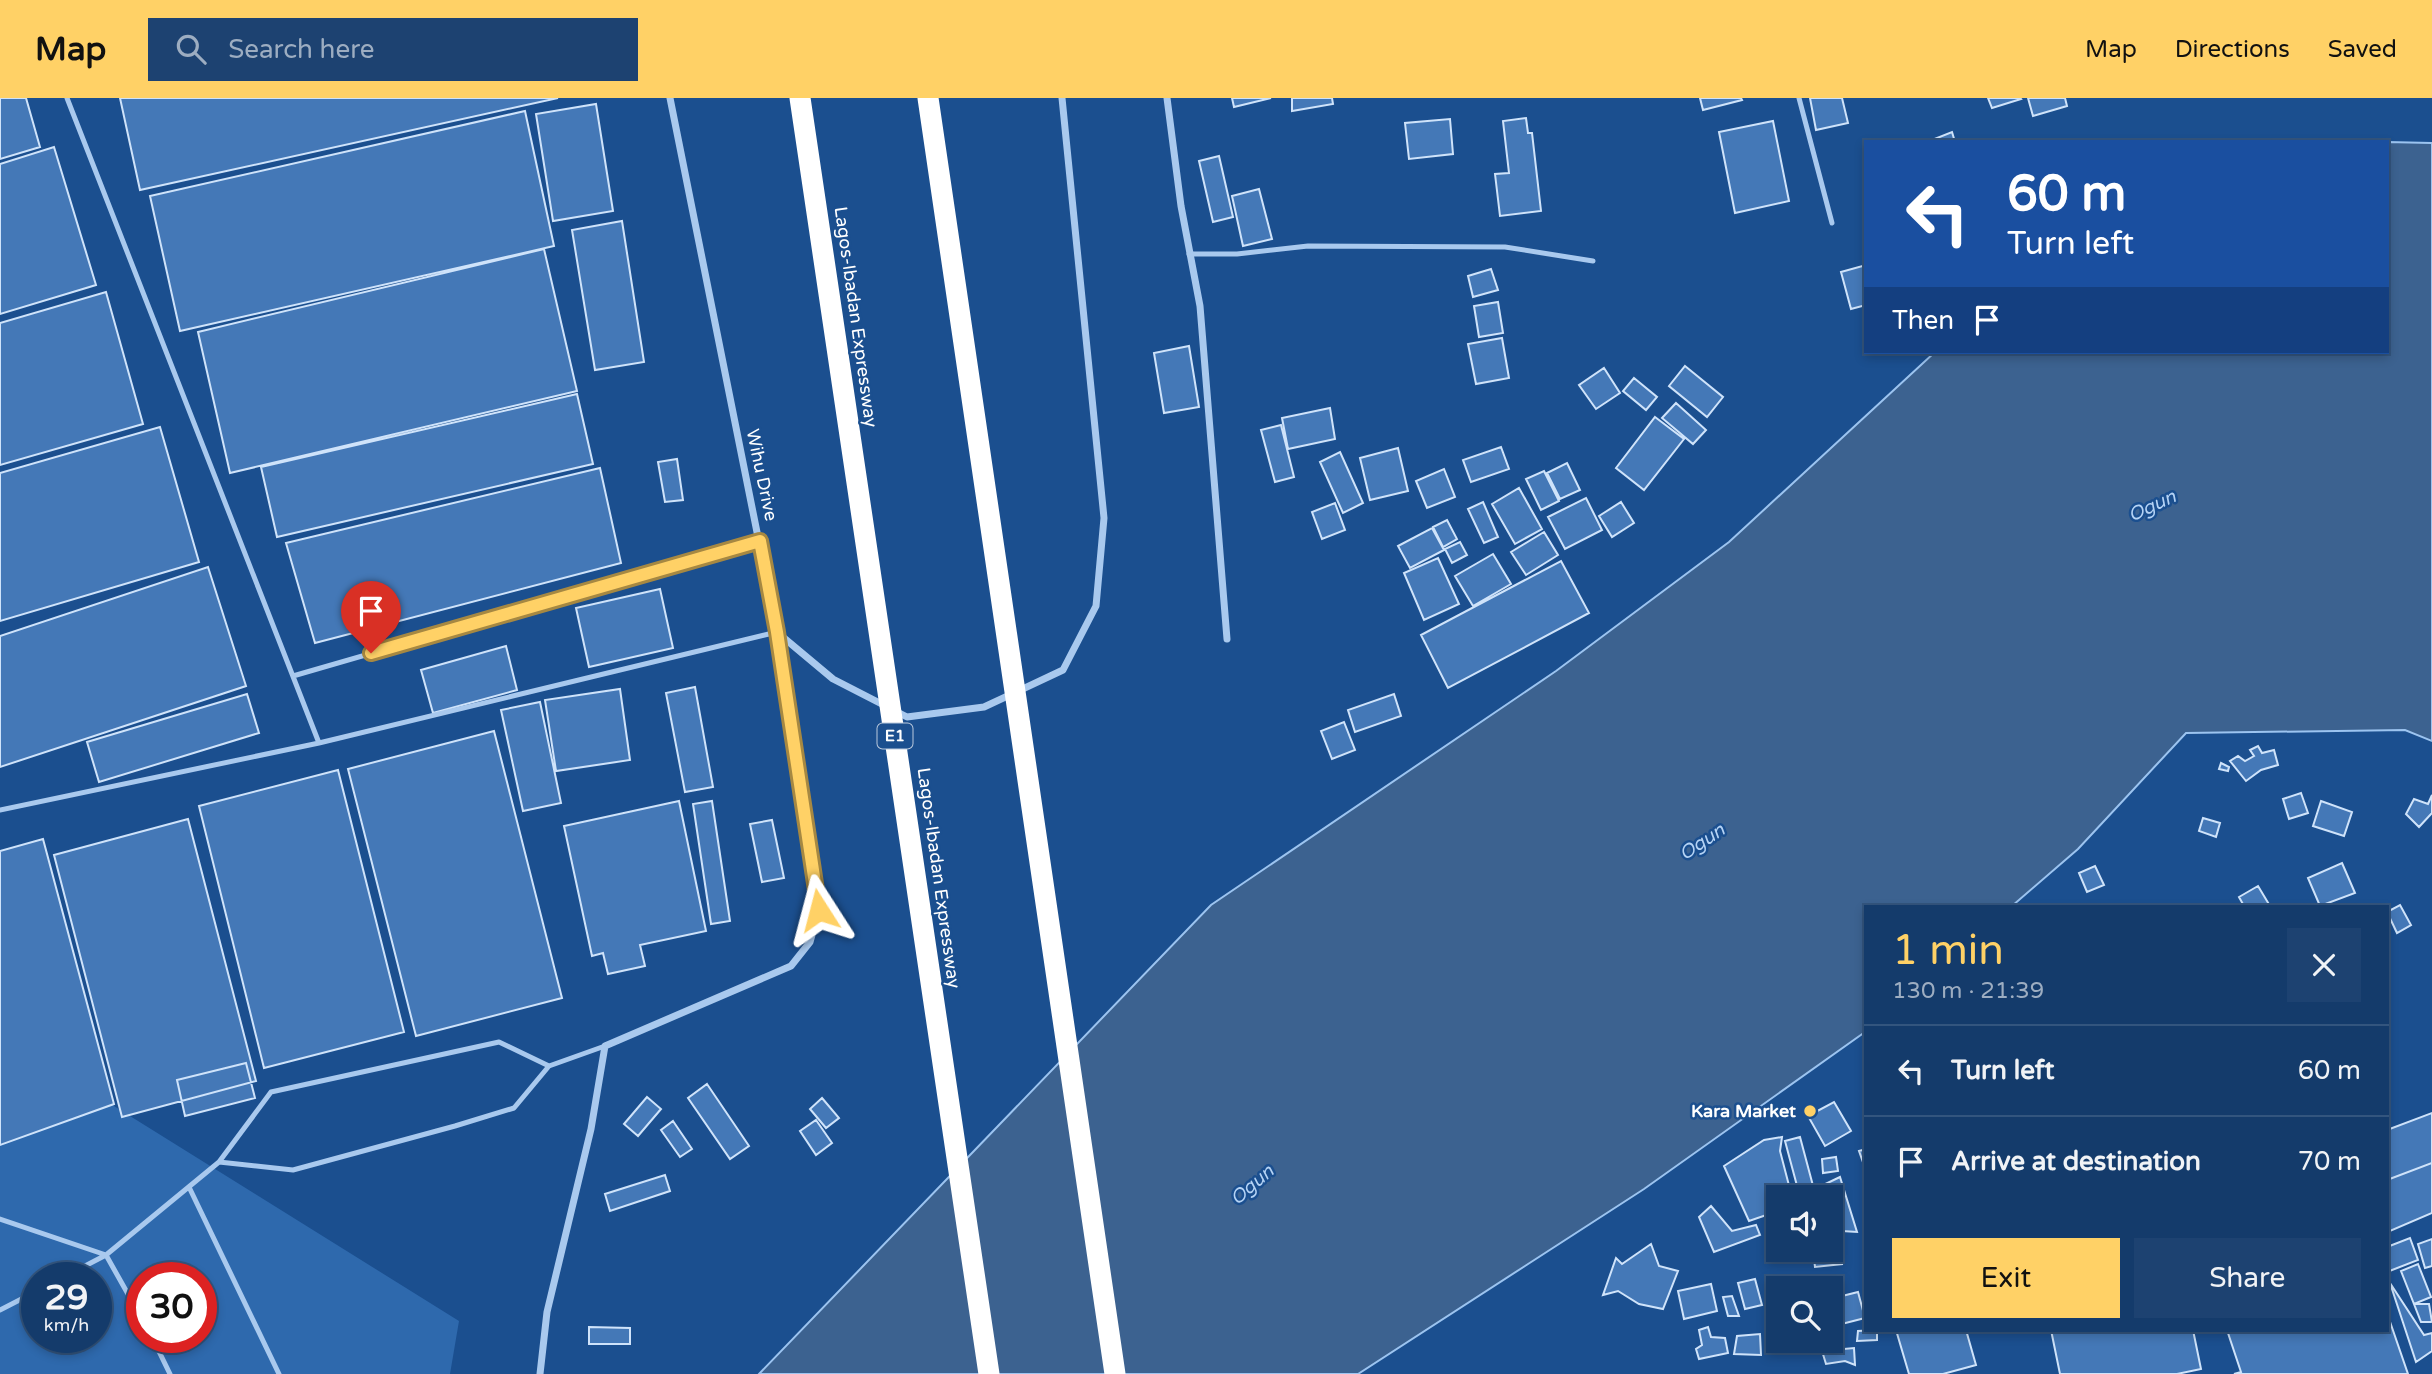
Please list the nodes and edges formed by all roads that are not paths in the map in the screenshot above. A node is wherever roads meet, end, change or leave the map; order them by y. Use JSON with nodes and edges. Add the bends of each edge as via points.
{"nodes":[{"id":1,"x":67,"y":98,"type":"edge"},
{"id":2,"x":670,"y":98,"type":"edge"},
{"id":3,"x":800,"y":98,"type":"edge"},
{"id":4,"x":928,"y":98,"type":"edge"},
{"id":5,"x":1062,"y":98,"type":"edge"},
{"id":6,"x":1167,"y":98,"type":"edge"},
{"id":7,"x":1799,"y":98,"type":"edge"},
{"id":8,"x":1832,"y":223,"type":"dead end"},
{"id":9,"x":1189,"y":254,"type":"junction"},
{"id":10,"x":1593,"y":261,"type":"dead end"},
{"id":11,"x":760,"y":541,"type":"junction"},
{"id":12,"x":777,"y":632,"type":"junction"},
{"id":13,"x":1227,"y":639,"type":"dead end"},
{"id":14,"x":293,"y":676,"type":"junction"},
{"id":15,"x":319,"y":743,"type":"junction"},
{"id":16,"x":0,"y":810,"type":"edge"},
{"id":17,"x":606,"y":1046,"type":"junction"},
{"id":18,"x":549,"y":1066,"type":"junction"},
{"id":19,"x":219,"y":1162,"type":"junction"},
{"id":20,"x":189,"y":1187,"type":"junction"},
{"id":21,"x":0,"y":1219,"type":"edge"},
{"id":22,"x":106,"y":1255,"type":"junction"},
{"id":23,"x":93,"y":1262,"type":"edge"},
{"id":24,"x":126,"y":1291,"type":"edge"},
{"id":25,"x":21,"y":1299,"type":"edge"},
{"id":26,"x":0,"y":1310,"type":"edge"},
{"id":27,"x":160,"y":1353,"type":"edge"},
{"id":28,"x":170,"y":1374,"type":"edge"},
{"id":29,"x":279,"y":1374,"type":"edge"},
{"id":30,"x":540,"y":1374,"type":"edge"},
{"id":31,"x":989,"y":1374,"type":"edge"},
{"id":32,"x":1115,"y":1374,"type":"edge"}],
"edges":[{"from":1,"to":14,"type":"lane"},
{"from":2,"to":11,"type":"street","name":"Wihu Drive"},
{"from":3,"to":31,"type":"highway","name":"Lagos-Ibadan Expressway","number":"E1"},
{"from":4,"to":32,"type":"highway"},
{"from":5,"to":12,"type":"street","via":[[1104,518],[1096,606],[1063,670],[984,707],[907,717],[833,680]]},
{"from":6,"to":9,"type":"street"},
{"from":7,"to":8,"type":"lane"},
{"from":9,"to":10,"type":"lane","via":[[1308,246],[1505,247]]},
{"from":9,"to":13,"type":"street","via":[[1200,306]]},
{"from":11,"to":12,"type":"street","name":"Wihu Drive"},
{"from":11,"to":14,"type":"lane"},
{"from":12,"to":15,"type":"lane"},
{"from":12,"to":17,"type":"street","name":"Wihu Drive","via":[[819,910],[810,942],[791,966]]},
{"from":14,"to":15,"type":"lane"},
{"from":15,"to":16,"type":"lane"},
{"from":17,"to":18,"type":"lane"},
{"from":17,"to":30,"type":"street","via":[[547,1312]]},
{"from":18,"to":19,"type":"lane","via":[[514,1108],[455,1126],[293,1170]]},
{"from":18,"to":19,"type":"lane","via":[[499,1041],[271,1092]]},
{"from":19,"to":20,"type":"lane"},
{"from":20,"to":22,"type":"lane"},
{"from":20,"to":29,"type":"lane"},
{"from":21,"to":22,"type":"lane"},
{"from":22,"to":23,"type":"lane"},
{"from":22,"to":24,"type":"lane"},
{"from":25,"to":26,"type":"lane"},
{"from":27,"to":28,"type":"lane"}]}
